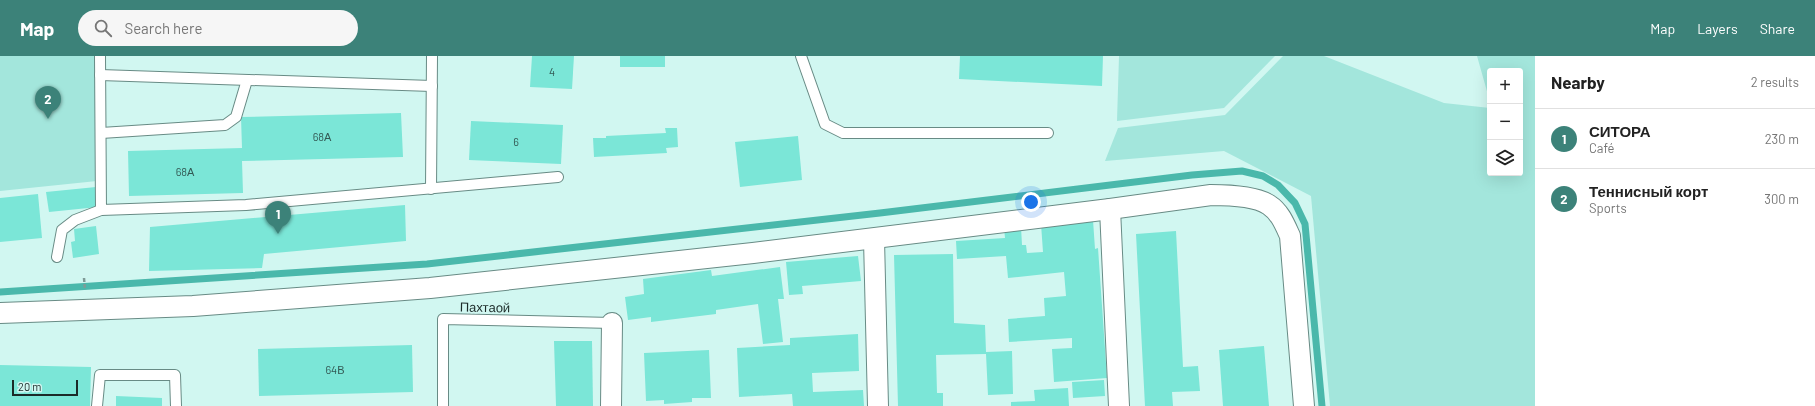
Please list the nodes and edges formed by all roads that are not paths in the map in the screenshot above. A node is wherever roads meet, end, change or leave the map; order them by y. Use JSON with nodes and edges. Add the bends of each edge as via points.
{"nodes":[{"id":1,"x":100,"y":56,"type":"edge"},
{"id":2,"x":432,"y":56,"type":"edge"},
{"id":3,"x":801,"y":56,"type":"edge"},
{"id":4,"x":100,"y":75,"type":"junction"},
{"id":5,"x":247,"y":80,"type":"junction"},
{"id":6,"x":432,"y":86,"type":"junction"},
{"id":7,"x":101,"y":133,"type":"junction"},
{"id":8,"x":1048,"y":133,"type":"dead end"},
{"id":9,"x":558,"y":177,"type":"dead end"},
{"id":10,"x":431,"y":189,"type":"junction"},
{"id":11,"x":1110,"y":209,"type":"junction"},
{"id":12,"x":101,"y":210,"type":"junction"},
{"id":13,"x":874,"y":239,"type":"junction"},
{"id":14,"x":57,"y":257,"type":"dead end"},
{"id":15,"x":0,"y":313,"type":"edge"},
{"id":16,"x":612,"y":323,"type":"joint"},
{"id":17,"x":96,"y":406,"type":"edge"},
{"id":18,"x":176,"y":406,"type":"edge"},
{"id":19,"x":443,"y":406,"type":"edge"},
{"id":20,"x":611,"y":406,"type":"edge"},
{"id":21,"x":878,"y":406,"type":"edge"},
{"id":22,"x":1119,"y":406,"type":"edge"},
{"id":23,"x":1304,"y":406,"type":"edge"}],
"edges":[{"from":1,"to":4,"type":"lane"},
{"from":2,"to":6,"type":"lane"},
{"from":3,"to":8,"type":"lane","via":[[825,124],[843,133]]},
{"from":4,"to":5,"type":"lane"},
{"from":4,"to":7,"type":"lane"},
{"from":5,"to":6,"type":"lane"},
{"from":5,"to":7,"type":"lane","via":[[236,117],[225,125]]},
{"from":6,"to":10,"type":"lane"},
{"from":7,"to":12,"type":"lane"},
{"from":9,"to":10,"type":"lane"},
{"from":10,"to":12,"type":"lane","via":[[246,205]]},
{"from":11,"to":13,"type":"street"},
{"from":11,"to":22,"type":"street"},
{"from":11,"to":23,"type":"street","via":[[1211,195],[1228,195],[1270,205],[1290,236]]},
{"from":12,"to":14,"type":"lane","via":[[75,220],[62,230]]},
{"from":13,"to":15,"type":"street","via":[[430,288],[193,306]]},
{"from":13,"to":21,"type":"street"},
{"from":16,"to":19,"type":"lane","name":"Пахтаой","via":[[443,319]]},
{"from":16,"to":20,"type":"street"},
{"from":17,"to":18,"type":"lane","via":[[100,375],[175,375]]}]}
